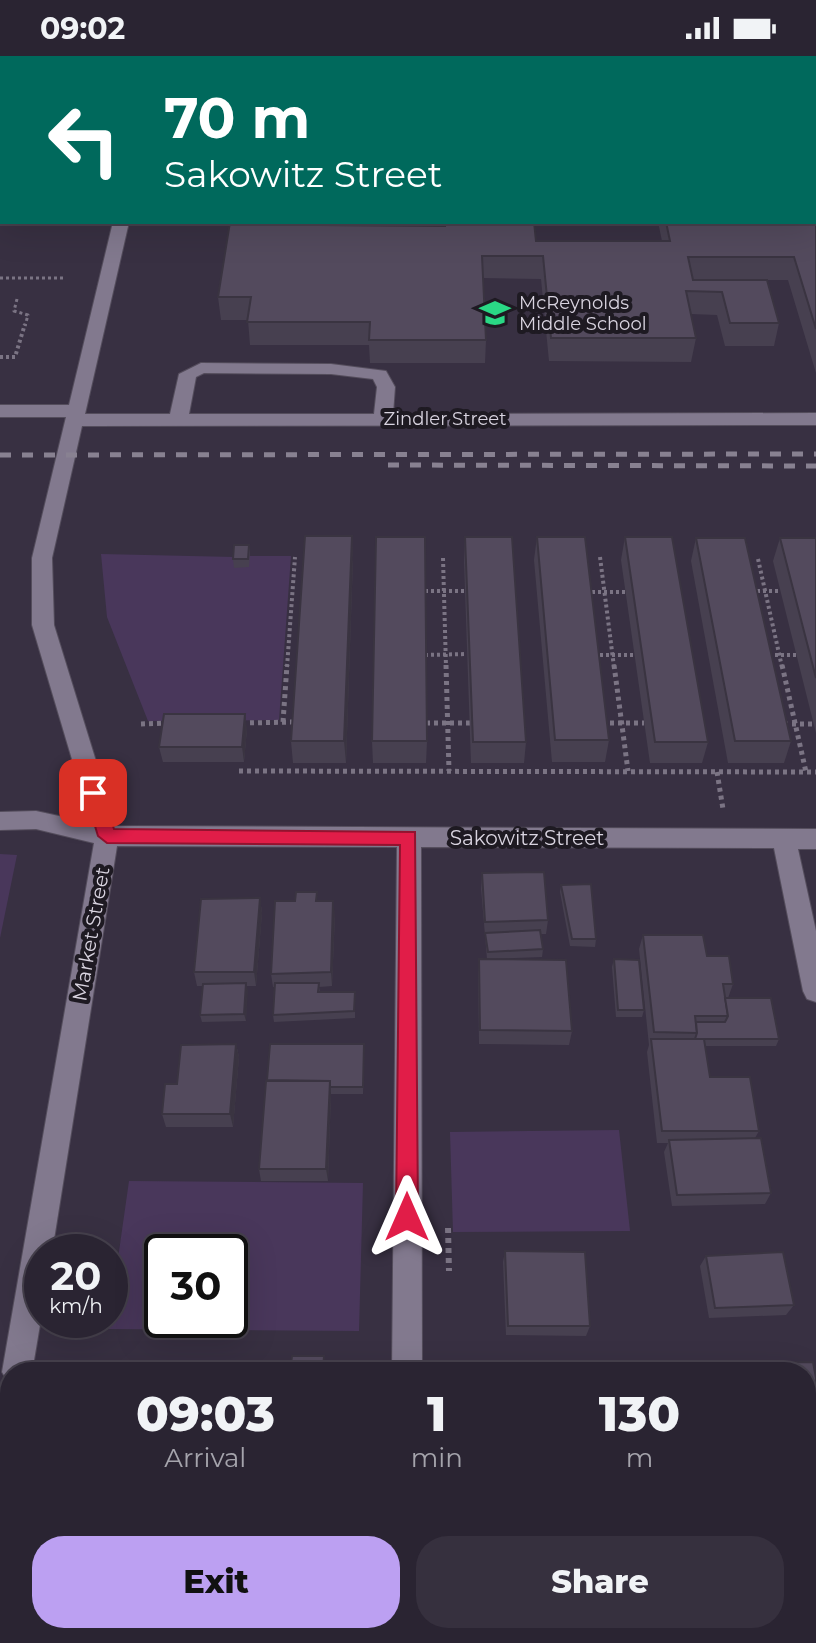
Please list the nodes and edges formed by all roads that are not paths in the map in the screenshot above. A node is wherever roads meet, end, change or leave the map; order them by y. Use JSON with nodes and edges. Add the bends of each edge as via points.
{"nodes":[{"id":1,"x":121,"y":224,"type":"edge"},
{"id":2,"x":0,"y":411,"type":"edge"},
{"id":3,"x":74,"y":416,"type":"junction"},
{"id":4,"x":383,"y":419,"type":"junction"},
{"id":5,"x":816,"y":419,"type":"edge"},
{"id":6,"x":178,"y":421,"type":"junction"},
{"id":7,"x":0,"y":821,"type":"edge"},
{"id":8,"x":107,"y":836,"type":"junction"},
{"id":9,"x":409,"y":837,"type":"junction"},
{"id":10,"x":784,"y":839,"type":"junction"},
{"id":11,"x":816,"y":839,"type":"edge"},
{"id":12,"x":816,"y":991,"type":"edge"},
{"id":13,"x":19,"y":1362,"type":"edge"},
{"id":14,"x":407,"y":1362,"type":"edge"}],
"edges":[{"from":1,"to":3,"type":"street","name":"Market Street"},
{"from":2,"to":3,"type":"street","name":"Zindler Street"},
{"from":3,"to":6,"type":"street","name":"Zindler Street"},
{"from":3,"to":8,"type":"street","name":"Market Street","via":[[46,527],[40,591],[43,625]]},
{"from":4,"to":5,"type":"street","name":"Zindler Street"},
{"from":4,"to":6,"type":"street","name":"Zindler Street"},
{"from":4,"to":6,"type":"street","via":[[386,387],[380,375],[331,369],[201,368],[188,374]]},
{"from":7,"to":8,"type":"street","name":"Sakowitz Street","via":[[36,820]]},
{"from":8,"to":9,"type":"street","name":"Sakowitz Street"},
{"from":8,"to":13,"type":"street","name":"Market Street"},
{"from":9,"to":10,"type":"street","name":"Sakowitz Street"},
{"from":9,"to":14,"type":"street"},
{"from":10,"to":11,"type":"street","name":"Sakowitz Street"},
{"from":10,"to":12,"type":"street"}]}
